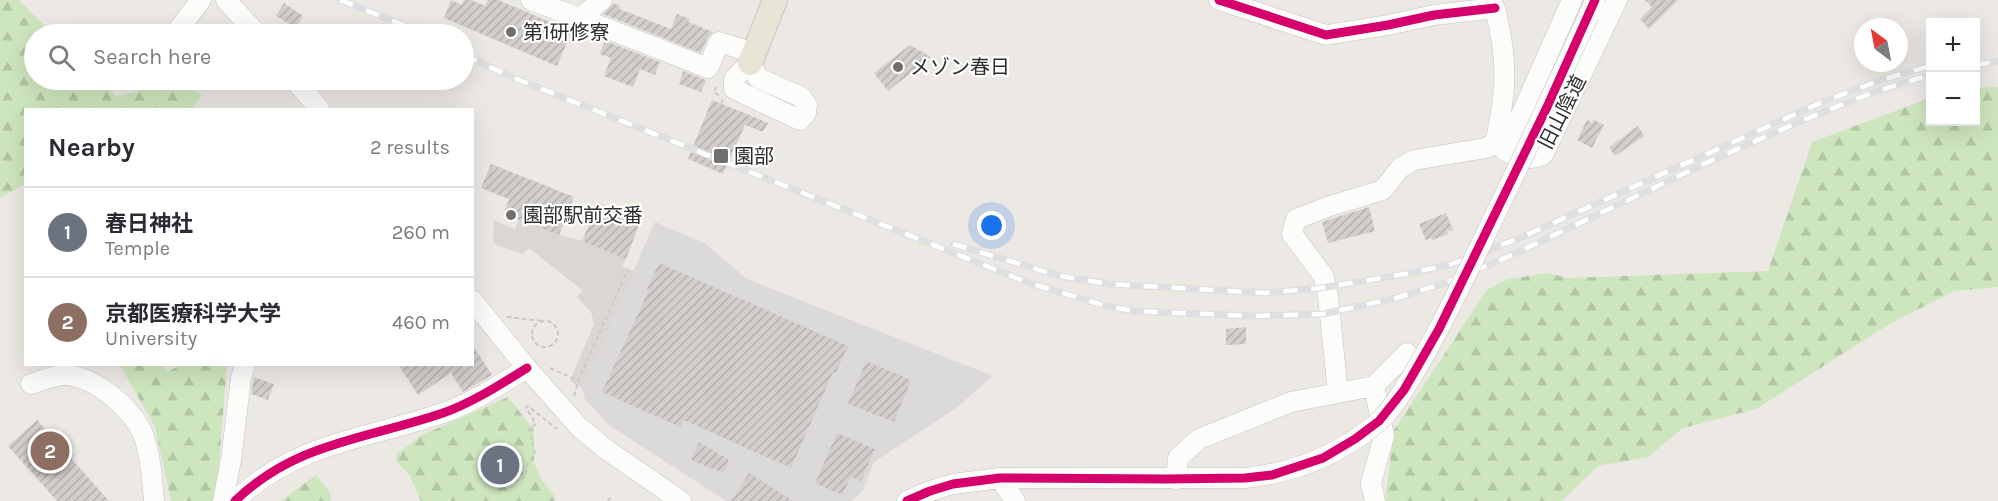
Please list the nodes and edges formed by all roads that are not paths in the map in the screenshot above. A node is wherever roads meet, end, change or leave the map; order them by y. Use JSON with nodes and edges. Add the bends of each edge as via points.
{"nodes":[{"id":1,"x":201,"y":0,"type":"edge"},
{"id":2,"x":226,"y":0,"type":"edge"},
{"id":3,"x":531,"y":0,"type":"edge"},
{"id":4,"x":603,"y":0,"type":"edge"},
{"id":5,"x":775,"y":0,"type":"edge"},
{"id":6,"x":1219,"y":0,"type":"edge"},
{"id":7,"x":1572,"y":0,"type":"edge"},
{"id":8,"x":1617,"y":0,"type":"edge"},
{"id":9,"x":1496,"y":4,"type":"edge"},
{"id":10,"x":1592,"y":8,"type":"edge"},
{"id":11,"x":580,"y":18,"type":"junction"},
{"id":12,"x":183,"y":24,"type":"edge"},
{"id":13,"x":248,"y":24,"type":"edge"},
{"id":14,"x":752,"y":58,"type":"joint"},
{"id":15,"x":303,"y":90,"type":"edge"},
{"id":16,"x":318,"y":108,"type":"edge"},
{"id":17,"x":1500,"y":147,"type":"junction"},
{"id":18,"x":474,"y":302,"type":"edge"},
{"id":19,"x":1407,"y":353,"type":"dead end"},
{"id":20,"x":244,"y":366,"type":"edge"},
{"id":21,"x":527,"y":368,"type":"junction"},
{"id":22,"x":31,"y":384,"type":"dead end"},
{"id":23,"x":1374,"y":386,"type":"junction"},
{"id":24,"x":1338,"y":393,"type":"junction"},
{"id":25,"x":1000,"y":478,"type":"junction"},
{"id":26,"x":1176,"y":479,"type":"junction"},
{"id":27,"x":154,"y":501,"type":"edge"},
{"id":28,"x":223,"y":501,"type":"edge"},
{"id":29,"x":235,"y":501,"type":"edge"},
{"id":30,"x":681,"y":501,"type":"edge"},
{"id":31,"x":907,"y":501,"type":"edge"},
{"id":32,"x":1015,"y":501,"type":"edge"},
{"id":33,"x":1375,"y":501,"type":"edge"}],
"edges":[{"from":1,"to":12,"type":"street"},
{"from":2,"to":13,"type":"street"},
{"from":3,"to":11,"type":"street"},
{"from":4,"to":11,"type":"street"},
{"from":5,"to":14,"type":"main road"},
{"from":6,"to":9,"type":"street","via":[[1326,35]]},
{"from":7,"to":17,"type":"street"},
{"from":8,"to":17,"type":"street","name":"旧山陰道","via":[[1543,155],[1518,159]]},
{"from":9,"to":17,"type":"street","via":[[1505,56]]},
{"from":10,"to":26,"type":"street","bridge":true,"via":[[1439,329],[1404,390],[1378,422],[1323,458],[1272,475]]},
{"from":11,"to":14,"type":"street","via":[[708,68],[719,42]]},
{"from":15,"to":16,"type":"street"},
{"from":17,"to":24,"type":"street","via":[[1414,160],[1400,168],[1383,190],[1296,219],[1292,234],[1324,277]]},
{"from":18,"to":21,"type":"street"},
{"from":19,"to":23,"type":"street"},
{"from":20,"to":28,"type":"street"},
{"from":21,"to":29,"type":"street","via":[[445,413],[301,456],[270,473]]},
{"from":21,"to":30,"type":"street","via":[[579,427]]},
{"from":22,"to":27,"type":"street","via":[[66,375],[94,384],[117,399],[139,426],[144,439]]},
{"from":23,"to":24,"type":"street"},
{"from":23,"to":33,"type":"street","via":[[1384,436],[1371,483]]},
{"from":24,"to":26,"type":"street","via":[[1291,402],[1199,439],[1178,458]]},
{"from":25,"to":26,"type":"street"},
{"from":25,"to":31,"type":"street","via":[[953,484]]},
{"from":25,"to":32,"type":"street"}]}
